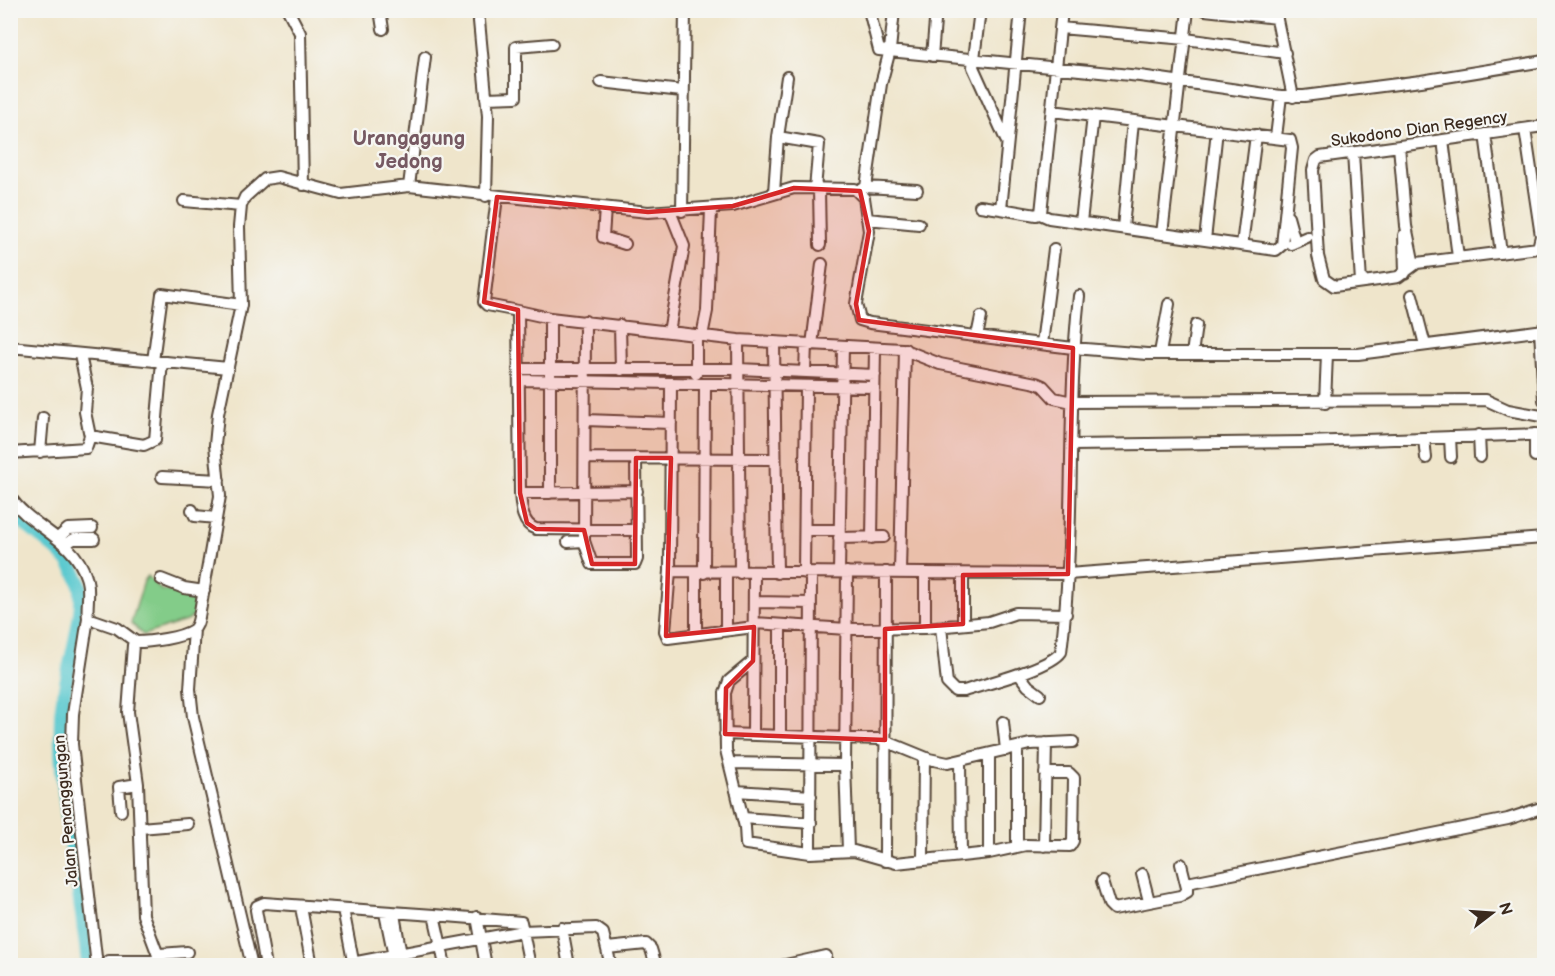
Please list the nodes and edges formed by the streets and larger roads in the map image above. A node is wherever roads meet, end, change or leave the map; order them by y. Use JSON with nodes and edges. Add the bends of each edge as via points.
{"nodes":[{"id":1,"x":288,"y":10,"type":"edge"},
{"id":2,"x":380,"y":10,"type":"edge"},
{"id":3,"x":685,"y":10,"type":"edge"},
{"id":4,"x":868,"y":10,"type":"edge"},
{"id":5,"x":894,"y":10,"type":"edge"},
{"id":6,"x":936,"y":10,"type":"edge"},
{"id":7,"x":980,"y":10,"type":"edge"},
{"id":8,"x":1021,"y":10,"type":"edge"},
{"id":9,"x":1062,"y":10,"type":"edge"},
{"id":10,"x":1188,"y":10,"type":"edge"},
{"id":11,"x":1205,"y":10,"type":"edge"},
{"id":12,"x":1276,"y":14,"type":"edge"},
{"id":13,"x":479,"y":21,"type":"dead end"},
{"id":14,"x":1060,"y":28,"type":"junction"},
{"id":15,"x":383,"y":29,"type":"dead end"},
{"id":16,"x":1186,"y":39,"type":"junction"},
{"id":17,"x":552,"y":44,"type":"dead end"},
{"id":18,"x":890,"y":50,"type":"junction"},
{"id":19,"x":1285,"y":53,"type":"junction"},
{"id":20,"x":932,"y":56,"type":"junction"},
{"id":21,"x":425,"y":57,"type":"dead end"},
{"id":22,"x":974,"y":60,"type":"junction"},
{"id":23,"x":1545,"y":61,"type":"edge"},
{"id":24,"x":1014,"y":64,"type":"junction"},
{"id":25,"x":1056,"y":69,"type":"junction"},
{"id":26,"x":787,"y":77,"type":"dead end"},
{"id":27,"x":601,"y":82,"type":"dead end"},
{"id":28,"x":1180,"y":82,"type":"junction"},
{"id":29,"x":682,"y":91,"type":"junction"},
{"id":30,"x":1281,"y":96,"type":"junction"},
{"id":31,"x":1293,"y":97,"type":"junction"},
{"id":32,"x":486,"y":98,"type":"junction"},
{"id":33,"x":1052,"y":111,"type":"junction"},
{"id":34,"x":1094,"y":116,"type":"junction"},
{"id":35,"x":1133,"y":121,"type":"junction"},
{"id":36,"x":1175,"y":125,"type":"junction"},
{"id":37,"x":1545,"y":126,"type":"edge"},
{"id":38,"x":1525,"y":129,"type":"junction"},
{"id":39,"x":1217,"y":130,"type":"junction"},
{"id":40,"x":1485,"y":134,"type":"junction"},
{"id":41,"x":1256,"y":135,"type":"junction"},
{"id":42,"x":778,"y":137,"type":"junction"},
{"id":43,"x":1276,"y":137,"type":"junction"},
{"id":44,"x":1007,"y":140,"type":"junction"},
{"id":45,"x":1443,"y":141,"type":"junction"},
{"id":46,"x":1399,"y":146,"type":"junction"},
{"id":47,"x":1353,"y":153,"type":"junction"},
{"id":48,"x":1545,"y":168,"type":"edge"},
{"id":49,"x":1532,"y":170,"type":"junction"},
{"id":50,"x":303,"y":185,"type":"junction"},
{"id":51,"x":409,"y":186,"type":"junction"},
{"id":52,"x":817,"y":189,"type":"junction"},
{"id":53,"x":863,"y":189,"type":"junction"},
{"id":54,"x":917,"y":190,"type":"dead end"},
{"id":55,"x":774,"y":192,"type":"junction"},
{"id":56,"x":492,"y":197,"type":"junction"},
{"id":57,"x":184,"y":201,"type":"dead end"},
{"id":58,"x":241,"y":206,"type":"junction"},
{"id":59,"x":980,"y":206,"type":"dead end"},
{"id":60,"x":605,"y":208,"type":"junction"},
{"id":61,"x":711,"y":209,"type":"junction"},
{"id":62,"x":1001,"y":209,"type":"junction"},
{"id":63,"x":670,"y":211,"type":"junction"},
{"id":64,"x":682,"y":211,"type":"junction"},
{"id":65,"x":1286,"y":211,"type":"junction"},
{"id":66,"x":1040,"y":214,"type":"junction"},
{"id":67,"x":867,"y":219,"type":"junction"},
{"id":68,"x":1081,"y":222,"type":"junction"},
{"id":69,"x":919,"y":224,"type":"dead end"},
{"id":70,"x":1406,"y":226,"type":"junction"},
{"id":71,"x":1124,"y":228,"type":"junction"},
{"id":72,"x":1162,"y":234,"type":"junction"},
{"id":73,"x":1307,"y":237,"type":"dead end"},
{"id":74,"x":1205,"y":240,"type":"junction"},
{"id":75,"x":1295,"y":242,"type":"junction"},
{"id":76,"x":625,"y":244,"type":"dead end"},
{"id":77,"x":820,"y":245,"type":"dead end"},
{"id":78,"x":1242,"y":245,"type":"junction"},
{"id":79,"x":1054,"y":249,"type":"dead end"},
{"id":80,"x":1280,"y":249,"type":"junction"},
{"id":81,"x":1501,"y":253,"type":"junction"},
{"id":82,"x":1458,"y":257,"type":"junction"},
{"id":83,"x":822,"y":264,"type":"dead end"},
{"id":84,"x":1414,"y":265,"type":"junction"},
{"id":85,"x":1405,"y":273,"type":"junction"},
{"id":86,"x":1361,"y":282,"type":"junction"},
{"id":87,"x":1412,"y":295,"type":"dead end"},
{"id":88,"x":1078,"y":296,"type":"dead end"},
{"id":89,"x":1169,"y":304,"type":"dead end"},
{"id":90,"x":241,"y":305,"type":"junction"},
{"id":91,"x":513,"y":309,"type":"junction"},
{"id":92,"x":981,"y":317,"type":"dead end"},
{"id":93,"x":550,"y":318,"type":"junction"},
{"id":94,"x":585,"y":321,"type":"junction"},
{"id":95,"x":620,"y":325,"type":"junction"},
{"id":96,"x":1196,"y":325,"type":"dead end"},
{"id":97,"x":1542,"y":330,"type":"edge"},
{"id":98,"x":669,"y":332,"type":"junction"},
{"id":99,"x":699,"y":336,"type":"junction"},
{"id":100,"x":977,"y":336,"type":"junction"},
{"id":101,"x":738,"y":340,"type":"junction"},
{"id":102,"x":774,"y":342,"type":"junction"},
{"id":103,"x":1042,"y":344,"type":"junction"},
{"id":104,"x":809,"y":345,"type":"junction"},
{"id":105,"x":1425,"y":345,"type":"junction"},
{"id":106,"x":10,"y":346,"type":"edge"},
{"id":107,"x":843,"y":346,"type":"junction"},
{"id":108,"x":875,"y":348,"type":"junction"},
{"id":109,"x":1073,"y":348,"type":"junction"},
{"id":110,"x":905,"y":349,"type":"junction"},
{"id":111,"x":1160,"y":353,"type":"junction"},
{"id":112,"x":1192,"y":354,"type":"junction"},
{"id":113,"x":1327,"y":354,"type":"junction"},
{"id":114,"x":80,"y":355,"type":"junction"},
{"id":115,"x":157,"y":362,"type":"junction"},
{"id":116,"x":228,"y":368,"type":"junction"},
{"id":117,"x":696,"y":369,"type":"junction"},
{"id":118,"x":739,"y":369,"type":"junction"},
{"id":119,"x":585,"y":370,"type":"junction"},
{"id":120,"x":621,"y":370,"type":"junction"},
{"id":121,"x":773,"y":370,"type":"junction"},
{"id":122,"x":805,"y":372,"type":"junction"},
{"id":123,"x":842,"y":373,"type":"junction"},
{"id":124,"x":519,"y":374,"type":"junction"},
{"id":125,"x":551,"y":375,"type":"junction"},
{"id":126,"x":875,"y":375,"type":"junction"},
{"id":127,"x":585,"y":382,"type":"junction"},
{"id":128,"x":671,"y":384,"type":"junction"},
{"id":129,"x":773,"y":384,"type":"junction"},
{"id":130,"x":701,"y":385,"type":"junction"},
{"id":131,"x":739,"y":385,"type":"junction"},
{"id":132,"x":806,"y":386,"type":"junction"},
{"id":133,"x":841,"y":386,"type":"junction"},
{"id":134,"x":874,"y":387,"type":"junction"},
{"id":135,"x":1545,"y":400,"type":"edge"},
{"id":136,"x":1072,"y":402,"type":"junction"},
{"id":137,"x":1325,"y":402,"type":"junction"},
{"id":138,"x":1545,"y":414,"type":"edge"},
{"id":139,"x":43,"y":418,"type":"dead end"},
{"id":140,"x":585,"y":420,"type":"junction"},
{"id":141,"x":671,"y":423,"type":"junction"},
{"id":142,"x":1540,"y":434,"type":"edge"},
{"id":143,"x":1479,"y":435,"type":"junction"},
{"id":144,"x":90,"y":436,"type":"junction"},
{"id":145,"x":1450,"y":437,"type":"junction"},
{"id":146,"x":1424,"y":438,"type":"junction"},
{"id":147,"x":1072,"y":445,"type":"junction"},
{"id":148,"x":40,"y":452,"type":"junction"},
{"id":149,"x":10,"y":453,"type":"edge"},
{"id":150,"x":1535,"y":456,"type":"dead end"},
{"id":151,"x":1451,"y":457,"type":"dead end"},
{"id":152,"x":1480,"y":457,"type":"dead end"},
{"id":153,"x":585,"y":458,"type":"junction"},
{"id":154,"x":636,"y":458,"type":"junction"},
{"id":155,"x":671,"y":458,"type":"junction"},
{"id":156,"x":1426,"y":458,"type":"dead end"},
{"id":157,"x":704,"y":459,"type":"junction"},
{"id":158,"x":740,"y":459,"type":"junction"},
{"id":159,"x":774,"y":459,"type":"junction"},
{"id":160,"x":162,"y":477,"type":"dead end"},
{"id":161,"x":219,"y":480,"type":"junction"},
{"id":162,"x":636,"y":491,"type":"junction"},
{"id":163,"x":520,"y":493,"type":"junction"},
{"id":164,"x":550,"y":493,"type":"junction"},
{"id":165,"x":585,"y":493,"type":"junction"},
{"id":166,"x":10,"y":496,"type":"edge"},
{"id":167,"x":192,"y":510,"type":"dead end"},
{"id":168,"x":216,"y":518,"type":"junction"},
{"id":169,"x":637,"y":530,"type":"junction"},
{"id":170,"x":805,"y":530,"type":"junction"},
{"id":171,"x":93,"y":533,"type":"dead end"},
{"id":172,"x":839,"y":534,"type":"junction"},
{"id":173,"x":584,"y":536,"type":"junction"},
{"id":174,"x":884,"y":537,"type":"dead end"},
{"id":175,"x":872,"y":538,"type":"junction"},
{"id":176,"x":1545,"y":538,"type":"edge"},
{"id":177,"x":62,"y":541,"type":"junction"},
{"id":178,"x":568,"y":542,"type":"dead end"},
{"id":179,"x":1545,"y":543,"type":"edge"},
{"id":180,"x":670,"y":571,"type":"junction"},
{"id":181,"x":700,"y":572,"type":"junction"},
{"id":182,"x":843,"y":572,"type":"junction"},
{"id":183,"x":886,"y":572,"type":"junction"},
{"id":184,"x":900,"y":572,"type":"junction"},
{"id":185,"x":726,"y":573,"type":"junction"},
{"id":186,"x":740,"y":573,"type":"junction"},
{"id":187,"x":754,"y":573,"type":"junction"},
{"id":188,"x":777,"y":573,"type":"junction"},
{"id":189,"x":808,"y":573,"type":"junction"},
{"id":190,"x":925,"y":573,"type":"junction"},
{"id":191,"x":1112,"y":573,"type":"junction"},
{"id":192,"x":1068,"y":574,"type":"junction"},
{"id":193,"x":963,"y":575,"type":"junction"},
{"id":194,"x":161,"y":579,"type":"dead end"},
{"id":195,"x":204,"y":591,"type":"junction"},
{"id":196,"x":754,"y":602,"type":"junction"},
{"id":197,"x":812,"y":603,"type":"junction"},
{"id":198,"x":1066,"y":614,"type":"junction"},
{"id":199,"x":88,"y":618,"type":"junction"},
{"id":200,"x":963,"y":624,"type":"junction"},
{"id":201,"x":754,"y":625,"type":"junction"},
{"id":202,"x":780,"y":625,"type":"junction"},
{"id":203,"x":811,"y":627,"type":"junction"},
{"id":204,"x":941,"y":627,"type":"junction"},
{"id":205,"x":925,"y":628,"type":"junction"},
{"id":206,"x":194,"y":629,"type":"junction"},
{"id":207,"x":847,"y":629,"type":"junction"},
{"id":208,"x":885,"y":629,"type":"junction"},
{"id":209,"x":726,"y":630,"type":"junction"},
{"id":210,"x":696,"y":634,"type":"junction"},
{"id":211,"x":136,"y":642,"type":"junction"},
{"id":212,"x":753,"y":661,"type":"junction"},
{"id":213,"x":1019,"y":674,"type":"junction"},
{"id":214,"x":1040,"y":694,"type":"dead end"},
{"id":215,"x":1003,"y":722,"type":"dead end"},
{"id":216,"x":725,"y":734,"type":"junction"},
{"id":217,"x":753,"y":735,"type":"junction"},
{"id":218,"x":780,"y":735,"type":"junction"},
{"id":219,"x":811,"y":736,"type":"junction"},
{"id":220,"x":845,"y":737,"type":"junction"},
{"id":221,"x":885,"y":740,"type":"junction"},
{"id":222,"x":1073,"y":742,"type":"dead end"},
{"id":223,"x":1046,"y":743,"type":"junction"},
{"id":224,"x":1017,"y":747,"type":"junction"},
{"id":225,"x":1006,"y":750,"type":"junction"},
{"id":226,"x":989,"y":754,"type":"junction"},
{"id":227,"x":924,"y":757,"type":"junction"},
{"id":228,"x":960,"y":761,"type":"junction"},
{"id":229,"x":730,"y":764,"type":"junction"},
{"id":230,"x":811,"y":765,"type":"junction"},
{"id":231,"x":845,"y":765,"type":"junction"},
{"id":232,"x":1046,"y":773,"type":"junction"},
{"id":233,"x":138,"y":784,"type":"junction"},
{"id":234,"x":736,"y":791,"type":"junction"},
{"id":235,"x":811,"y":795,"type":"junction"},
{"id":236,"x":1545,"y":807,"type":"edge"},
{"id":237,"x":121,"y":811,"type":"dead end"},
{"id":238,"x":743,"y":818,"type":"junction"},
{"id":239,"x":811,"y":823,"type":"junction"},
{"id":240,"x":188,"y":824,"type":"dead end"},
{"id":241,"x":140,"y":828,"type":"junction"},
{"id":242,"x":1044,"y":846,"type":"junction"},
{"id":243,"x":1017,"y":847,"type":"junction"},
{"id":244,"x":848,"y":850,"type":"junction"},
{"id":245,"x":810,"y":853,"type":"junction"},
{"id":246,"x":989,"y":853,"type":"junction"},
{"id":247,"x":961,"y":855,"type":"junction"},
{"id":248,"x":923,"y":859,"type":"junction"},
{"id":249,"x":885,"y":861,"type":"junction"},
{"id":250,"x":1181,"y":864,"type":"dead end"},
{"id":251,"x":1142,"y":874,"type":"dead end"},
{"id":252,"x":1102,"y":881,"type":"dead end"},
{"id":253,"x":1186,"y":883,"type":"junction"},
{"id":254,"x":1149,"y":901,"type":"junction"},
{"id":255,"x":301,"y":907,"type":"junction"},
{"id":256,"x":343,"y":909,"type":"junction"},
{"id":257,"x":390,"y":914,"type":"junction"},
{"id":258,"x":434,"y":915,"type":"junction"},
{"id":259,"x":477,"y":917,"type":"junction"},
{"id":260,"x":562,"y":928,"type":"junction"},
{"id":261,"x":524,"y":931,"type":"junction"},
{"id":262,"x":481,"y":939,"type":"junction"},
{"id":263,"x":441,"y":946,"type":"junction"},
{"id":264,"x":607,"y":948,"type":"junction"},
{"id":265,"x":187,"y":952,"type":"dead end"},
{"id":266,"x":826,"y":956,"type":"dead end"},
{"id":267,"x":397,"y":958,"type":"edge"},
{"id":268,"x":161,"y":960,"type":"edge"},
{"id":269,"x":110,"y":961,"type":"dead end"},
{"id":270,"x":354,"y":964,"type":"edge"},
{"id":271,"x":97,"y":966,"type":"edge"},
{"id":272,"x":252,"y":966,"type":"edge"},
{"id":273,"x":266,"y":966,"type":"edge"},
{"id":274,"x":312,"y":966,"type":"edge"},
{"id":275,"x":336,"y":966,"type":"edge"},
{"id":276,"x":403,"y":966,"type":"edge"},
{"id":277,"x":445,"y":966,"type":"edge"},
{"id":278,"x":486,"y":966,"type":"edge"},
{"id":279,"x":530,"y":966,"type":"edge"},
{"id":280,"x":569,"y":966,"type":"edge"},
{"id":281,"x":611,"y":966,"type":"edge"},
{"id":282,"x":656,"y":966,"type":"edge"},
{"id":283,"x":781,"y":966,"type":"edge"}],
"edges":[{"from":1,"to":50,"type":"street","via":[[300,33]]},
{"from":2,"to":15,"type":"street"},
{"from":3,"to":29,"type":"street"},
{"from":4,"to":18,"type":"street","via":[[879,50]]},
{"from":5,"to":18,"type":"street"},
{"from":6,"to":20,"type":"street"},
{"from":7,"to":22,"type":"street"},
{"from":8,"to":24,"type":"street"},
{"from":9,"to":14,"type":"street"},
{"from":10,"to":16,"type":"street"},
{"from":11,"to":12,"type":"street"},
{"from":12,"to":19,"type":"street"},
{"from":13,"to":32,"type":"street"},
{"from":14,"to":16,"type":"street"},
{"from":14,"to":25,"type":"street"},
{"from":16,"to":19,"type":"street"},
{"from":16,"to":28,"type":"street"},
{"from":17,"to":32,"type":"street","via":[[516,47],[516,97]]},
{"from":18,"to":20,"type":"street"},
{"from":18,"to":53,"type":"street"},
{"from":19,"to":31,"type":"street"},
{"from":20,"to":22,"type":"street"},
{"from":21,"to":51,"type":"street"},
{"from":22,"to":24,"type":"street"},
{"from":22,"to":44,"type":"street","via":[[973,67]]},
{"from":23,"to":31,"type":"street"},
{"from":24,"to":25,"type":"street"},
{"from":24,"to":44,"type":"street"},
{"from":25,"to":28,"type":"street"},
{"from":25,"to":33,"type":"street"},
{"from":26,"to":42,"type":"street"},
{"from":27,"to":29,"type":"street"},
{"from":28,"to":30,"type":"street"},
{"from":28,"to":36,"type":"street"},
{"from":29,"to":64,"type":"street"},
{"from":30,"to":31,"type":"street"},
{"from":30,"to":43,"type":"street"},
{"from":32,"to":56,"type":"street"},
{"from":33,"to":34,"type":"street"},
{"from":33,"to":66,"type":"street"},
{"from":34,"to":35,"type":"street"},
{"from":34,"to":68,"type":"street"},
{"from":35,"to":36,"type":"street"},
{"from":35,"to":71,"type":"street"},
{"from":36,"to":39,"type":"street"},
{"from":36,"to":72,"type":"street"},
{"from":37,"to":38,"type":"street","name":"Sukodono Dian Regency"},
{"from":38,"to":40,"type":"street","name":"Sukodono Dian Regency"},
{"from":38,"to":49,"type":"street","name":"Sukodono Dian Regency"},
{"from":39,"to":41,"type":"street"},
{"from":39,"to":74,"type":"street"},
{"from":40,"to":45,"type":"street","name":"Sukodono Dian Regency"},
{"from":40,"to":81,"type":"street"},
{"from":41,"to":43,"type":"street"},
{"from":41,"to":78,"type":"street"},
{"from":42,"to":52,"type":"street","via":[[819,144]]},
{"from":42,"to":55,"type":"street"},
{"from":43,"to":65,"type":"street","via":[[1292,143]]},
{"from":44,"to":62,"type":"street"},
{"from":45,"to":46,"type":"street","name":"Sukodono Dian Regency"},
{"from":45,"to":82,"type":"street"},
{"from":46,"to":47,"type":"street","name":"Sukodono Dian Regency"},
{"from":46,"to":70,"type":"street"},
{"from":47,"to":86,"type":"street"},
{"from":47,"to":86,"type":"street","name":"Sukodono Dian Regency","via":[[1320,157],[1313,164],[1317,245],[1327,283],[1334,286]]},
{"from":48,"to":49,"type":"street"},
{"from":49,"to":81,"type":"street","name":"Sukodono Dian Regency","via":[[1541,245]]},
{"from":50,"to":51,"type":"street","via":[[341,194]]},
{"from":50,"to":58,"type":"street","via":[[278,177],[265,179]]},
{"from":51,"to":56,"type":"street"},
{"from":52,"to":53,"type":"street"},
{"from":52,"to":55,"type":"street"},
{"from":52,"to":77,"type":"street"},
{"from":53,"to":54,"type":"street"},
{"from":53,"to":67,"type":"street"},
{"from":55,"to":61,"type":"street","via":[[743,204]]},
{"from":56,"to":60,"type":"street"},
{"from":56,"to":91,"type":"street","via":[[484,299],[487,305]]},
{"from":57,"to":58,"type":"street"},
{"from":58,"to":90,"type":"street"},
{"from":59,"to":62,"type":"street"},
{"from":60,"to":63,"type":"street"},
{"from":60,"to":76,"type":"street","via":[[603,237]]},
{"from":61,"to":64,"type":"street"},
{"from":61,"to":99,"type":"street","via":[[707,311]]},
{"from":62,"to":66,"type":"street"},
{"from":63,"to":64,"type":"street"},
{"from":63,"to":98,"type":"street","via":[[684,246]]},
{"from":65,"to":75,"type":"street"},
{"from":65,"to":80,"type":"street"},
{"from":66,"to":68,"type":"street"},
{"from":67,"to":69,"type":"street"},
{"from":67,"to":100,"type":"street","via":[[868,240],[855,308],[860,320]]},
{"from":68,"to":71,"type":"street"},
{"from":70,"to":84,"type":"street"},
{"from":70,"to":85,"type":"street"},
{"from":71,"to":72,"type":"street"},
{"from":72,"to":74,"type":"street"},
{"from":73,"to":75,"type":"street"},
{"from":74,"to":78,"type":"street"},
{"from":75,"to":80,"type":"street"},
{"from":78,"to":80,"type":"street"},
{"from":79,"to":103,"type":"street"},
{"from":81,"to":82,"type":"street","name":"Sukodono Dian Regency"},
{"from":82,"to":84,"type":"street","name":"Sukodono Dian Regency"},
{"from":83,"to":104,"type":"street"},
{"from":84,"to":85,"type":"street","name":"Sukodono Dian Regency"},
{"from":85,"to":86,"type":"street","name":"Sukodono Dian Regency"},
{"from":87,"to":105,"type":"street"},
{"from":88,"to":109,"type":"street"},
{"from":89,"to":111,"type":"street"},
{"from":90,"to":115,"type":"street","via":[[162,294]]},
{"from":90,"to":116,"type":"street"},
{"from":91,"to":93,"type":"street"},
{"from":91,"to":124,"type":"street"},
{"from":92,"to":100,"type":"street"},
{"from":93,"to":94,"type":"street"},
{"from":93,"to":125,"type":"street"},
{"from":94,"to":95,"type":"street"},
{"from":94,"to":119,"type":"street"},
{"from":95,"to":98,"type":"street"},
{"from":95,"to":120,"type":"street"},
{"from":96,"to":112,"type":"street"},
{"from":97,"to":105,"type":"street"},
{"from":97,"to":135,"type":"street"},
{"from":98,"to":99,"type":"street"},
{"from":99,"to":101,"type":"street"},
{"from":99,"to":117,"type":"street"},
{"from":100,"to":103,"type":"street"},
{"from":101,"to":102,"type":"street"},
{"from":101,"to":118,"type":"street"},
{"from":102,"to":104,"type":"street"},
{"from":102,"to":121,"type":"street"},
{"from":103,"to":109,"type":"street"},
{"from":104,"to":107,"type":"street"},
{"from":104,"to":122,"type":"street"},
{"from":105,"to":113,"type":"street"},
{"from":106,"to":114,"type":"street"},
{"from":107,"to":108,"type":"street"},
{"from":107,"to":123,"type":"street"},
{"from":108,"to":110,"type":"street"},
{"from":108,"to":126,"type":"street"},
{"from":109,"to":111,"type":"street"},
{"from":109,"to":136,"type":"street"},
{"from":110,"to":136,"type":"street","via":[[940,364],[1036,383],[1054,398]]},
{"from":110,"to":184,"type":"street"},
{"from":111,"to":112,"type":"street"},
{"from":112,"to":113,"type":"street"},
{"from":113,"to":137,"type":"street"},
{"from":114,"to":115,"type":"street"},
{"from":114,"to":144,"type":"street"},
{"from":115,"to":116,"type":"street"},
{"from":115,"to":144,"type":"street","via":[[155,440],[144,445]]},
{"from":116,"to":161,"type":"street","via":[[215,437]]},
{"from":117,"to":118,"type":"street"},
{"from":117,"to":120,"type":"street"},
{"from":117,"to":130,"type":"street"},
{"from":118,"to":121,"type":"street"},
{"from":118,"to":131,"type":"street"},
{"from":119,"to":120,"type":"street"},
{"from":119,"to":125,"type":"street"},
{"from":119,"to":127,"type":"street"},
{"from":121,"to":122,"type":"street"},
{"from":121,"to":129,"type":"street"},
{"from":122,"to":123,"type":"street"},
{"from":123,"to":126,"type":"street"},
{"from":123,"to":133,"type":"street"},
{"from":124,"to":125,"type":"street"},
{"from":124,"to":163,"type":"street"},
{"from":125,"to":127,"type":"street"},
{"from":125,"to":164,"type":"street"},
{"from":126,"to":134,"type":"street"},
{"from":127,"to":128,"type":"street"},
{"from":127,"to":140,"type":"street"},
{"from":128,"to":130,"type":"street"},
{"from":128,"to":141,"type":"street"},
{"from":129,"to":131,"type":"street"},
{"from":129,"to":132,"type":"street"},
{"from":129,"to":159,"type":"street"},
{"from":130,"to":131,"type":"street"},
{"from":130,"to":157,"type":"street"},
{"from":131,"to":158,"type":"street"},
{"from":132,"to":133,"type":"street"},
{"from":132,"to":170,"type":"street"},
{"from":133,"to":134,"type":"street"},
{"from":133,"to":172,"type":"street"},
{"from":134,"to":175,"type":"street"},
{"from":136,"to":137,"type":"street"},
{"from":136,"to":147,"type":"street"},
{"from":137,"to":138,"type":"street","via":[[1486,400],[1508,410]]},
{"from":139,"to":148,"type":"street"},
{"from":140,"to":141,"type":"street"},
{"from":140,"to":153,"type":"street"},
{"from":141,"to":155,"type":"street"},
{"from":142,"to":143,"type":"street"},
{"from":142,"to":150,"type":"street"},
{"from":143,"to":145,"type":"street"},
{"from":143,"to":152,"type":"street"},
{"from":144,"to":148,"type":"street","via":[[83,449]]},
{"from":145,"to":146,"type":"street"},
{"from":145,"to":151,"type":"street"},
{"from":146,"to":147,"type":"street"},
{"from":146,"to":156,"type":"street"},
{"from":147,"to":192,"type":"street"},
{"from":148,"to":149,"type":"street"},
{"from":153,"to":154,"type":"street"},
{"from":153,"to":165,"type":"street"},
{"from":154,"to":155,"type":"street"},
{"from":154,"to":162,"type":"street"},
{"from":155,"to":157,"type":"street"},
{"from":155,"to":180,"type":"street"},
{"from":157,"to":158,"type":"street"},
{"from":157,"to":181,"type":"street"},
{"from":158,"to":159,"type":"street"},
{"from":158,"to":186,"type":"street"},
{"from":159,"to":188,"type":"street"},
{"from":160,"to":161,"type":"street"},
{"from":161,"to":168,"type":"street"},
{"from":162,"to":165,"type":"street"},
{"from":162,"to":169,"type":"street"},
{"from":163,"to":164,"type":"street"},
{"from":163,"to":173,"type":"street","via":[[523,513],[532,528]]},
{"from":164,"to":165,"type":"street"},
{"from":165,"to":173,"type":"street"},
{"from":166,"to":177,"type":"street","name":"Jalan Penanggungan","via":[[20,509]]},
{"from":167,"to":168,"type":"street","via":[[195,516]]},
{"from":168,"to":195,"type":"street"},
{"from":169,"to":173,"type":"street"},
{"from":169,"to":173,"type":"street","via":[[637,559],[633,565],[592,564]]},
{"from":170,"to":172,"type":"street"},
{"from":170,"to":189,"type":"street"},
{"from":171,"to":177,"type":"street","via":[[68,529]]},
{"from":172,"to":175,"type":"street"},
{"from":172,"to":182,"type":"street"},
{"from":173,"to":178,"type":"street"},
{"from":174,"to":175,"type":"street"},
{"from":176,"to":191,"type":"street"},
{"from":177,"to":199,"type":"street","name":"Jalan Penanggungan","via":[[87,579]]},
{"from":179,"to":191,"type":"street"},
{"from":180,"to":181,"type":"street"},
{"from":180,"to":210,"type":"street","via":[[665,634],[671,638]]},
{"from":181,"to":185,"type":"street"},
{"from":181,"to":210,"type":"street"},
{"from":182,"to":183,"type":"street"},
{"from":182,"to":189,"type":"street"},
{"from":182,"to":207,"type":"street"},
{"from":183,"to":184,"type":"street"},
{"from":183,"to":208,"type":"street"},
{"from":184,"to":190,"type":"street"},
{"from":185,"to":186,"type":"street"},
{"from":185,"to":209,"type":"street"},
{"from":186,"to":187,"type":"street"},
{"from":187,"to":188,"type":"street"},
{"from":187,"to":196,"type":"street"},
{"from":188,"to":189,"type":"street"},
{"from":189,"to":197,"type":"street"},
{"from":190,"to":193,"type":"street"},
{"from":190,"to":205,"type":"street"},
{"from":191,"to":192,"type":"street"},
{"from":192,"to":193,"type":"street"},
{"from":192,"to":198,"type":"street"},
{"from":193,"to":200,"type":"street"},
{"from":194,"to":195,"type":"street"},
{"from":195,"to":206,"type":"street"},
{"from":196,"to":197,"type":"street"},
{"from":196,"to":201,"type":"street"},
{"from":197,"to":203,"type":"street"},
{"from":198,"to":200,"type":"street","via":[[1016,613]]},
{"from":198,"to":213,"type":"street","via":[[1059,656]]},
{"from":199,"to":211,"type":"street","via":[[117,628]]},
{"from":199,"to":271,"type":"street","name":"Jalan Penanggungan","via":[[72,744]]},
{"from":200,"to":204,"type":"street"},
{"from":201,"to":202,"type":"street"},
{"from":201,"to":209,"type":"street"},
{"from":201,"to":212,"type":"street"},
{"from":202,"to":203,"type":"street"},
{"from":202,"to":218,"type":"street"},
{"from":203,"to":207,"type":"street"},
{"from":203,"to":219,"type":"street"},
{"from":204,"to":205,"type":"street"},
{"from":204,"to":213,"type":"street","via":[[950,689],[964,691]]},
{"from":205,"to":208,"type":"street"},
{"from":206,"to":211,"type":"street","via":[[157,641]]},
{"from":206,"to":272,"type":"street","via":[[192,717]]},
{"from":207,"to":208,"type":"street"},
{"from":207,"to":220,"type":"street"},
{"from":208,"to":221,"type":"street"},
{"from":209,"to":210,"type":"street"},
{"from":211,"to":233,"type":"street","via":[[128,712]]},
{"from":212,"to":216,"type":"street","via":[[727,685]]},
{"from":212,"to":217,"type":"street"},
{"from":213,"to":214,"type":"street"},
{"from":215,"to":225,"type":"street"},
{"from":216,"to":217,"type":"street"},
{"from":216,"to":229,"type":"street"},
{"from":217,"to":218,"type":"street"},
{"from":218,"to":219,"type":"street"},
{"from":219,"to":220,"type":"street"},
{"from":219,"to":230,"type":"street"},
{"from":220,"to":221,"type":"street"},
{"from":220,"to":231,"type":"street"},
{"from":221,"to":227,"type":"street"},
{"from":221,"to":249,"type":"street"},
{"from":222,"to":223,"type":"street"},
{"from":223,"to":224,"type":"street"},
{"from":223,"to":232,"type":"street"},
{"from":224,"to":225,"type":"street"},
{"from":224,"to":243,"type":"street"},
{"from":225,"to":226,"type":"street"},
{"from":226,"to":228,"type":"street"},
{"from":226,"to":246,"type":"street"},
{"from":227,"to":228,"type":"street","via":[[942,763]]},
{"from":227,"to":248,"type":"street"},
{"from":228,"to":247,"type":"street"},
{"from":229,"to":230,"type":"street"},
{"from":229,"to":234,"type":"street"},
{"from":230,"to":231,"type":"street"},
{"from":230,"to":235,"type":"street"},
{"from":231,"to":244,"type":"street"},
{"from":232,"to":242,"type":"street"},
{"from":232,"to":242,"type":"street","via":[[1073,776],[1073,820],[1070,846]]},
{"from":233,"to":237,"type":"street","via":[[118,787]]},
{"from":233,"to":241,"type":"street"},
{"from":234,"to":235,"type":"street"},
{"from":234,"to":238,"type":"street"},
{"from":235,"to":239,"type":"street"},
{"from":236,"to":253,"type":"street","via":[[1497,821]]},
{"from":238,"to":239,"type":"street"},
{"from":238,"to":245,"type":"street","via":[[748,846]]},
{"from":239,"to":245,"type":"street"},
{"from":240,"to":241,"type":"street"},
{"from":241,"to":268,"type":"street","via":[[143,915]]},
{"from":242,"to":243,"type":"street"},
{"from":243,"to":246,"type":"street"},
{"from":244,"to":245,"type":"street"},
{"from":244,"to":249,"type":"street"},
{"from":246,"to":247,"type":"street"},
{"from":247,"to":248,"type":"street"},
{"from":248,"to":249,"type":"street"},
{"from":250,"to":253,"type":"street"},
{"from":251,"to":254,"type":"street"},
{"from":252,"to":254,"type":"street","via":[[1111,908]]},
{"from":253,"to":254,"type":"street","via":[[1184,894]]},
{"from":255,"to":256,"type":"street"},
{"from":255,"to":273,"type":"street","via":[[264,903],[257,906]]},
{"from":255,"to":274,"type":"street"},
{"from":256,"to":257,"type":"street"},
{"from":256,"to":270,"type":"street"},
{"from":257,"to":258,"type":"street"},
{"from":257,"to":267,"type":"street"},
{"from":258,"to":259,"type":"street"},
{"from":258,"to":263,"type":"street"},
{"from":259,"to":261,"type":"street","via":[[516,920]]},
{"from":259,"to":262,"type":"street"},
{"from":260,"to":261,"type":"street"},
{"from":260,"to":264,"type":"street","via":[[600,929]]},
{"from":260,"to":280,"type":"street"},
{"from":261,"to":262,"type":"street"},
{"from":261,"to":279,"type":"street"},
{"from":262,"to":263,"type":"street"},
{"from":262,"to":278,"type":"street"},
{"from":263,"to":267,"type":"street"},
{"from":263,"to":277,"type":"street"},
{"from":264,"to":281,"type":"street"},
{"from":264,"to":282,"type":"street","via":[[646,944]]},
{"from":265,"to":268,"type":"street"},
{"from":266,"to":283,"type":"street"},
{"from":267,"to":270,"type":"street"},
{"from":267,"to":276,"type":"street"},
{"from":268,"to":269,"type":"street"},
{"from":270,"to":275,"type":"street"}]}
